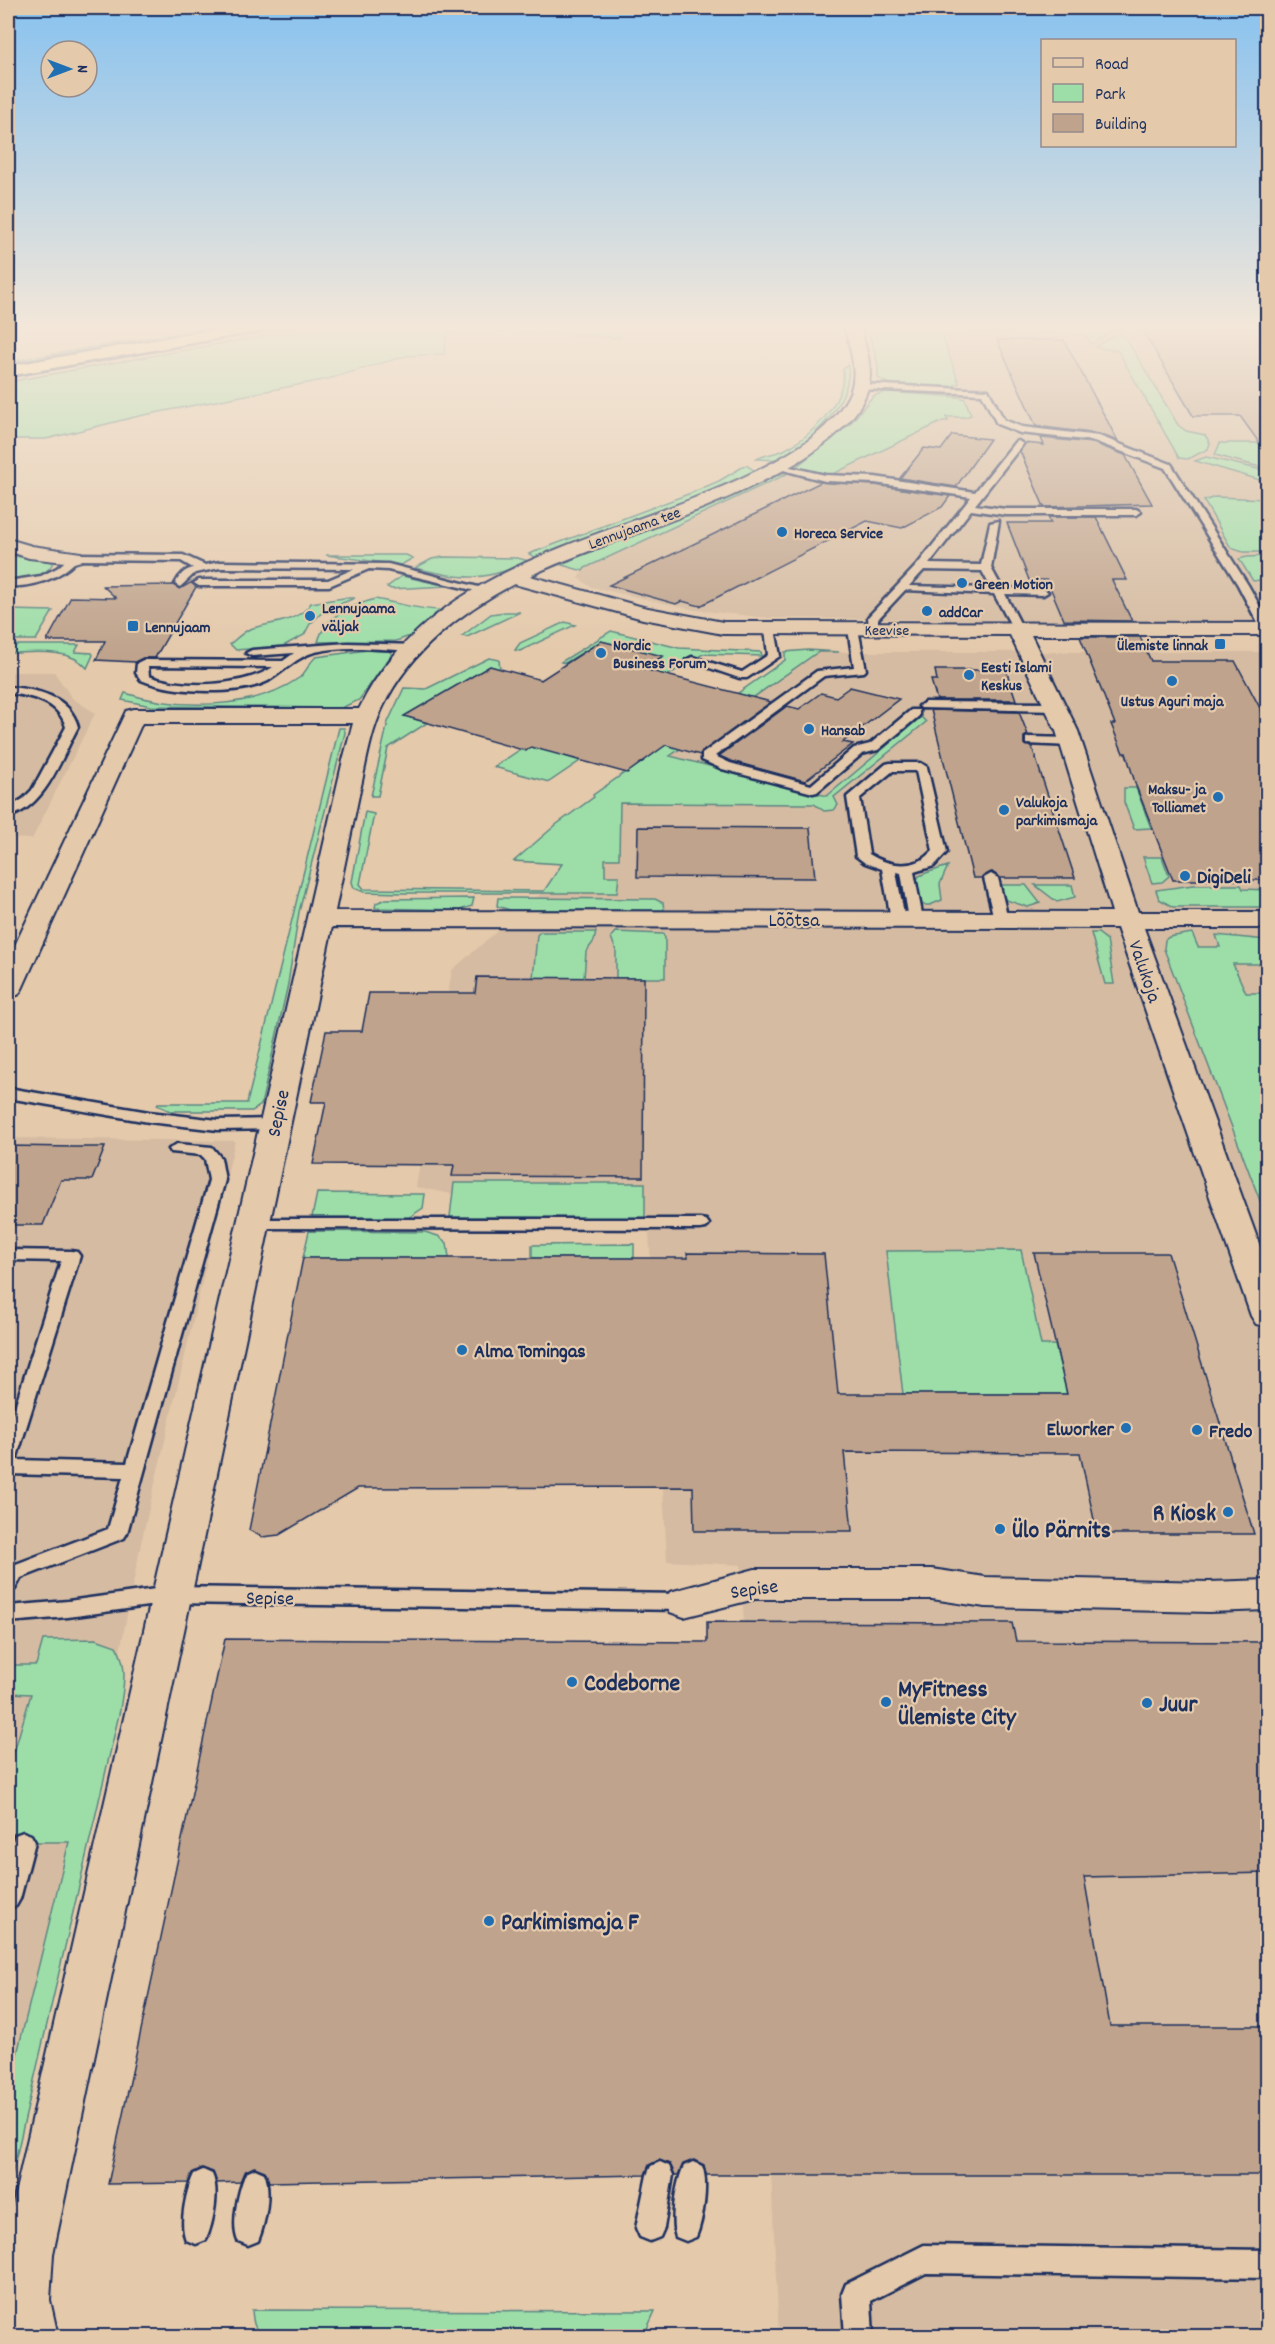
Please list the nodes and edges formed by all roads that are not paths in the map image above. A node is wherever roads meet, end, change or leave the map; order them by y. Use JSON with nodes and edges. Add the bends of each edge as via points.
{"nodes":[{"id":1,"x":824,"y":435,"type":"edge"},
{"id":2,"x":1071,"y":435,"type":"edge"},
{"id":3,"x":1018,"y":444,"type":"dead end"},
{"id":4,"x":777,"y":467,"type":"junction"},
{"id":5,"x":977,"y":495,"type":"junction"},
{"id":6,"x":967,"y":507,"type":"junction"},
{"id":7,"x":1136,"y":512,"type":"dead end"},
{"id":8,"x":995,"y":523,"type":"dead end"},
{"id":9,"x":8,"y":545,"type":"edge"},
{"id":10,"x":74,"y":557,"type":"junction"},
{"id":11,"x":372,"y":566,"type":"junction"},
{"id":12,"x":921,"y":567,"type":"junction"},
{"id":13,"x":202,"y":568,"type":"junction"},
{"id":14,"x":986,"y":568,"type":"junction"},
{"id":15,"x":187,"y":574,"type":"junction"},
{"id":16,"x":351,"y":574,"type":"junction"},
{"id":17,"x":513,"y":577,"type":"junction"},
{"id":18,"x":199,"y":583,"type":"dead end"},
{"id":19,"x":8,"y":584,"type":"edge"},
{"id":20,"x":180,"y":584,"type":"dead end"},
{"id":21,"x":909,"y":589,"type":"dead end"},
{"id":22,"x":489,"y":591,"type":"junction"},
{"id":23,"x":998,"y":591,"type":"junction"},
{"id":24,"x":1043,"y":592,"type":"dead end"},
{"id":25,"x":770,"y":629,"type":"junction"},
{"id":26,"x":864,"y":629,"type":"junction"},
{"id":27,"x":1017,"y":629,"type":"junction"},
{"id":28,"x":1267,"y":629,"type":"edge"},
{"id":29,"x":416,"y":648,"type":"junction"},
{"id":30,"x":307,"y":651,"type":"junction"},
{"id":31,"x":158,"y":652,"type":"dead end"},
{"id":32,"x":692,"y":660,"type":"dead end"},
{"id":33,"x":285,"y":663,"type":"junction"},
{"id":34,"x":8,"y":690,"type":"edge"},
{"id":35,"x":1057,"y":707,"type":"junction"},
{"id":36,"x":367,"y":716,"type":"junction"},
{"id":37,"x":1030,"y":741,"type":"dead end"},
{"id":38,"x":1071,"y":742,"type":"junction"},
{"id":39,"x":8,"y":813,"type":"edge"},
{"id":40,"x":888,"y":868,"type":"junction"},
{"id":41,"x":907,"y":868,"type":"junction"},
{"id":42,"x":991,"y":878,"type":"dead end"},
{"id":43,"x":907,"y":919,"type":"junction"},
{"id":44,"x":1001,"y":919,"type":"junction"},
{"id":45,"x":1128,"y":919,"type":"junction"},
{"id":46,"x":320,"y":920,"type":"junction"},
{"id":47,"x":1268,"y":920,"type":"edge"},
{"id":48,"x":8,"y":989,"type":"edge"},
{"id":49,"x":8,"y":1093,"type":"edge"},
{"id":50,"x":274,"y":1124,"type":"junction"},
{"id":51,"x":177,"y":1149,"type":"dead end"},
{"id":52,"x":252,"y":1224,"type":"junction"},
{"id":53,"x":700,"y":1224,"type":"dead end"},
{"id":54,"x":8,"y":1255,"type":"edge"},
{"id":55,"x":1258,"y":1263,"type":"edge"},
{"id":56,"x":1268,"y":1316,"type":"edge"},
{"id":57,"x":8,"y":1458,"type":"edge"},
{"id":58,"x":8,"y":1467,"type":"edge"},
{"id":59,"x":135,"y":1470,"type":"junction"},
{"id":60,"x":8,"y":1584,"type":"edge"},
{"id":61,"x":170,"y":1595,"type":"junction"},
{"id":62,"x":1268,"y":1595,"type":"edge"},
{"id":63,"x":684,"y":1602,"type":"joint"},
{"id":64,"x":8,"y":1614,"type":"edge"},
{"id":65,"x":23,"y":1842,"type":"dead end"},
{"id":66,"x":8,"y":1899,"type":"edge"},
{"id":67,"x":660,"y":2175,"type":"dead end"},
{"id":68,"x":693,"y":2175,"type":"dead end"},
{"id":69,"x":255,"y":2182,"type":"dead end"},
{"id":70,"x":203,"y":2183,"type":"dead end"},
{"id":71,"x":650,"y":2228,"type":"dead end"},
{"id":72,"x":686,"y":2228,"type":"dead end"},
{"id":73,"x":196,"y":2231,"type":"dead end"},
{"id":74,"x":248,"y":2232,"type":"dead end"},
{"id":75,"x":1268,"y":2264,"type":"edge"},
{"id":76,"x":31,"y":2337,"type":"edge"},
{"id":77,"x":859,"y":2337,"type":"edge"}],
"edges":[{"from":1,"to":4,"type":"street","name":"Lennujaama tee"},
{"from":2,"to":28,"type":"lane","via":[[1096,438],[1168,466]]},
{"from":3,"to":5,"type":"lane"},
{"from":4,"to":5,"type":"lane","via":[[825,478],[875,480]]},
{"from":4,"to":17,"type":"street","name":"Lennujaama tee","via":[[695,505],[592,542]]},
{"from":5,"to":6,"type":"lane"},
{"from":6,"to":7,"type":"lane","via":[[1006,512]]},
{"from":6,"to":12,"type":"lane"},
{"from":8,"to":14,"type":"lane"},
{"from":9,"to":10,"type":"street","via":[[29,552]]},
{"from":10,"to":13,"type":"lane","via":[[183,558]]},
{"from":10,"to":19,"type":"lane","via":[[54,575]]},
{"from":11,"to":13,"type":"lane"},
{"from":11,"to":16,"type":"lane"},
{"from":11,"to":22,"type":"lane"},
{"from":12,"to":14,"type":"lane"},
{"from":12,"to":26,"type":"lane"},
{"from":13,"to":15,"type":"lane"},
{"from":14,"to":23,"type":"lane"},
{"from":15,"to":16,"type":"lane"},
{"from":15,"to":20,"type":"lane"},
{"from":16,"to":18,"type":"lane","via":[[329,583]]},
{"from":17,"to":22,"type":"street","name":"Lennujaama tee"},
{"from":17,"to":25,"type":"street","name":"Keevise","via":[[684,623]]},
{"from":21,"to":23,"type":"lane"},
{"from":22,"to":29,"type":"street","name":"Lennujaama tee","via":[[459,610]]},
{"from":23,"to":24,"type":"lane"},
{"from":23,"to":27,"type":"lane"},
{"from":25,"to":26,"type":"street","name":"Keevise"},
{"from":25,"to":32,"type":"lane","via":[[774,656],[744,676]]},
{"from":26,"to":27,"type":"street","name":"Keevise"},
{"from":26,"to":35,"type":"lane","via":[[860,670],[821,673],[706,757],[813,789],[858,751],[874,747],[920,710]]},
{"from":27,"to":28,"type":"street","name":"Keevise"},
{"from":27,"to":35,"type":"street","name":"Valukoja"},
{"from":29,"to":30,"type":"lane","via":[[348,646]]},
{"from":29,"to":36,"type":"street","name":"Lennujaama tee","via":[[385,685]]},
{"from":30,"to":31,"type":"lane"},
{"from":30,"to":33,"type":"lane"},
{"from":33,"to":33,"type":"lane","via":[[257,682],[239,685],[164,685],[150,681],[142,668]]},
{"from":34,"to":39,"type":"lane","via":[[27,693],[64,709],[71,717],[72,727],[37,792]]},
{"from":35,"to":38,"type":"street","name":"Valukoja"},
{"from":36,"to":46,"type":"street","name":"Sepise"},
{"from":36,"to":48,"type":"street","via":[[134,716]]},
{"from":37,"to":38,"type":"lane"},
{"from":38,"to":45,"type":"street","name":"Valukoja"},
{"from":40,"to":41,"type":"lane"},
{"from":40,"to":41,"type":"lane","via":[[863,856],[853,797],[890,767],[921,767],[940,852],[929,863]]},
{"from":40,"to":43,"type":"lane"},
{"from":41,"to":43,"type":"lane"},
{"from":42,"to":44,"type":"lane"},
{"from":43,"to":44,"type":"street","name":"Lõõtsa"},
{"from":43,"to":46,"type":"street","name":"Lõõtsa"},
{"from":44,"to":45,"type":"street","name":"Lõõtsa"},
{"from":45,"to":47,"type":"street","name":"Lõõtsa"},
{"from":45,"to":55,"type":"street","name":"Valukoja"},
{"from":46,"to":50,"type":"street","name":"Sepise"},
{"from":49,"to":50,"type":"lane","via":[[149,1117],[218,1125]]},
{"from":50,"to":52,"type":"street","name":"Sepise"},
{"from":51,"to":59,"type":"lane","via":[[206,1150],[213,1158],[217,1180]]},
{"from":52,"to":53,"type":"lane"},
{"from":52,"to":61,"type":"street","name":"Sepise"},
{"from":54,"to":57,"type":"lane","via":[[70,1256]]},
{"from":55,"to":56,"type":"street","name":"Valukoja"},
{"from":58,"to":59,"type":"lane"},
{"from":59,"to":60,"type":"lane","via":[[117,1533],[12,1573]]},
{"from":61,"to":63,"type":"lane","name":"Sepise"},
{"from":61,"to":64,"type":"lane"},
{"from":61,"to":76,"type":"street","via":[[27,2254],[23,2300]]},
{"from":62,"to":63,"type":"street","name":"Sepise","via":[[997,1592],[932,1584],[755,1584]]},
{"from":65,"to":66,"type":"lane"},
{"from":67,"to":71,"type":"lane"},
{"from":68,"to":72,"type":"lane"},
{"from":69,"to":74,"type":"lane"},
{"from":70,"to":73,"type":"lane"},
{"from":75,"to":77,"type":"lane","via":[[924,2259],[856,2294]]}]}
